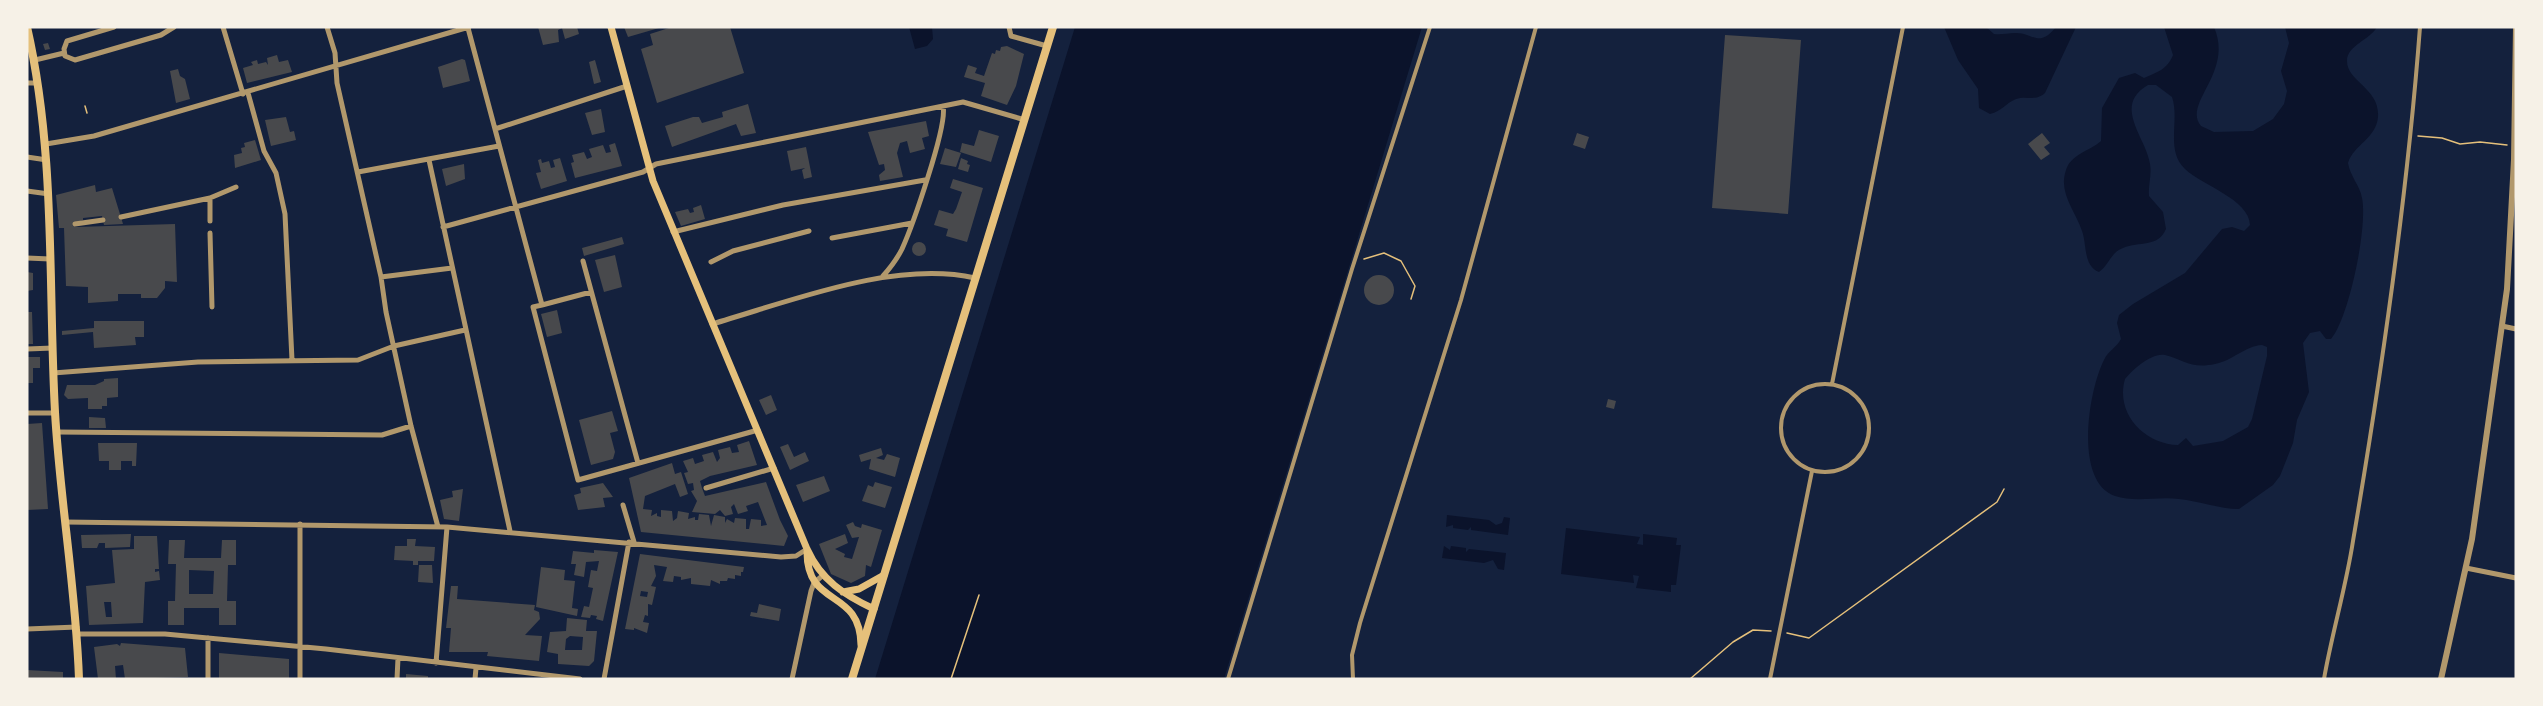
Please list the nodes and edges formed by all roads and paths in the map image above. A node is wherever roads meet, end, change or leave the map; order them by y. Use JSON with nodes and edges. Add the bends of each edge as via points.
{"nodes":[{"id":1,"x":27,"y":27,"type":"edge"},
{"id":2,"x":114,"y":27,"type":"edge"},
{"id":3,"x":174,"y":27,"type":"edge"},
{"id":4,"x":224,"y":27,"type":"edge"},
{"id":5,"x":327,"y":27,"type":"edge"},
{"id":6,"x":469,"y":27,"type":"edge"},
{"id":7,"x":611,"y":27,"type":"edge"},
{"id":8,"x":1009,"y":27,"type":"edge"},
{"id":9,"x":1053,"y":27,"type":"edge"},
{"id":10,"x":1430,"y":27,"type":"edge"},
{"id":11,"x":1536,"y":27,"type":"edge"},
{"id":12,"x":1903,"y":27,"type":"edge"},
{"id":13,"x":2420,"y":27,"type":"edge"},
{"id":14,"x":2516,"y":27,"type":"edge"},
{"id":15,"x":1047,"y":46,"type":"junction"},
{"id":16,"x":64,"y":53,"type":"junction"},
{"id":17,"x":35,"y":60,"type":"junction"},
{"id":18,"x":336,"y":65,"type":"junction"},
{"id":19,"x":27,"y":82,"type":"edge"},
{"id":20,"x":38,"y":83,"type":"junction"},
{"id":21,"x":627,"y":86,"type":"junction"},
{"id":22,"x":245,"y":94,"type":"junction"},
{"id":23,"x":85,"y":106,"type":"dead end"},
{"id":24,"x":943,"y":106,"type":"junction"},
{"id":25,"x":87,"y":113,"type":"dead end"},
{"id":26,"x":1025,"y":120,"type":"junction"},
{"id":27,"x":495,"y":129,"type":"junction"},
{"id":28,"x":2412,"y":136,"type":"junction"},
{"id":29,"x":46,"y":144,"type":"junction"},
{"id":30,"x":2515,"y":144,"type":"edge"},
{"id":31,"x":499,"y":146,"type":"junction"},
{"id":32,"x":27,"y":157,"type":"edge"},
{"id":33,"x":47,"y":160,"type":"junction"},
{"id":34,"x":429,"y":160,"type":"junction"},
{"id":35,"x":648,"y":168,"type":"junction"},
{"id":36,"x":358,"y":172,"type":"junction"},
{"id":37,"x":925,"y":180,"type":"junction"},
{"id":38,"x":236,"y":187,"type":"dead end"},
{"id":39,"x":27,"y":191,"type":"edge"},
{"id":40,"x":49,"y":194,"type":"junction"},
{"id":41,"x":210,"y":198,"type":"junction"},
{"id":42,"x":516,"y":207,"type":"junction"},
{"id":43,"x":121,"y":217,"type":"dead end"},
{"id":44,"x":103,"y":220,"type":"dead end"},
{"id":45,"x":210,"y":221,"type":"dead end"},
{"id":46,"x":912,"y":223,"type":"junction"},
{"id":47,"x":75,"y":224,"type":"dead end"},
{"id":48,"x":443,"y":227,"type":"junction"},
{"id":49,"x":809,"y":231,"type":"dead end"},
{"id":50,"x":673,"y":232,"type":"junction"},
{"id":51,"x":210,"y":233,"type":"dead end"},
{"id":52,"x":832,"y":238,"type":"dead end"},
{"id":53,"x":27,"y":258,"type":"edge"},
{"id":54,"x":50,"y":259,"type":"junction"},
{"id":55,"x":583,"y":261,"type":"dead end"},
{"id":56,"x":711,"y":262,"type":"dead end"},
{"id":57,"x":452,"y":268,"type":"junction"},
{"id":58,"x":698,"y":268,"type":"dead end"},
{"id":59,"x":1352,"y":269,"type":"junction"},
{"id":60,"x":689,"y":271,"type":"junction"},
{"id":61,"x":883,"y":276,"type":"junction"},
{"id":62,"x":381,"y":277,"type":"junction"},
{"id":63,"x":975,"y":278,"type":"junction"},
{"id":64,"x":591,"y":292,"type":"junction"},
{"id":65,"x":1411,"y":299,"type":"dead end"},
{"id":66,"x":542,"y":305,"type":"junction"},
{"id":67,"x":212,"y":307,"type":"dead end"},
{"id":68,"x":712,"y":324,"type":"junction"},
{"id":69,"x":2502,"y":326,"type":"junction"},
{"id":70,"x":2516,"y":328,"type":"edge"},
{"id":71,"x":465,"y":330,"type":"junction"},
{"id":72,"x":394,"y":346,"type":"junction"},
{"id":73,"x":53,"y":348,"type":"junction"},
{"id":74,"x":27,"y":349,"type":"edge"},
{"id":75,"x":292,"y":360,"type":"junction"},
{"id":76,"x":53,"y":373,"type":"junction"},
{"id":77,"x":1832,"y":384,"type":"junction"},
{"id":78,"x":27,"y":412,"type":"edge"},
{"id":79,"x":55,"y":413,"type":"junction"},
{"id":80,"x":411,"y":426,"type":"junction"},
{"id":81,"x":758,"y":430,"type":"junction"},
{"id":82,"x":57,"y":432,"type":"junction"},
{"id":83,"x":638,"y":463,"type":"junction"},
{"id":84,"x":774,"y":468,"type":"junction"},
{"id":85,"x":1812,"y":471,"type":"junction"},
{"id":86,"x":706,"y":488,"type":"dead end"},
{"id":87,"x":2004,"y":489,"type":"dead end"},
{"id":88,"x":622,"y":505,"type":"dead end"},
{"id":89,"x":65,"y":522,"type":"junction"},
{"id":90,"x":300,"y":524,"type":"junction"},
{"id":91,"x":438,"y":526,"type":"junction"},
{"id":92,"x":447,"y":527,"type":"junction"},
{"id":93,"x":510,"y":531,"type":"junction"},
{"id":94,"x":632,"y":542,"type":"junction"},
{"id":95,"x":807,"y":549,"type":"junction"},
{"id":96,"x":2466,"y":568,"type":"junction"},
{"id":97,"x":885,"y":574,"type":"junction"},
{"id":98,"x":822,"y":576,"type":"junction"},
{"id":99,"x":2516,"y":578,"type":"edge"},
{"id":100,"x":814,"y":583,"type":"junction"},
{"id":101,"x":843,"y":592,"type":"junction"},
{"id":102,"x":978,"y":596,"type":"dead end"},
{"id":103,"x":874,"y":609,"type":"junction"},
{"id":104,"x":27,"y":629,"type":"edge"},
{"id":105,"x":77,"y":631,"type":"junction"},
{"id":106,"x":1778,"y":632,"type":"junction"},
{"id":107,"x":208,"y":638,"type":"junction"},
{"id":108,"x":299,"y":646,"type":"junction"},
{"id":109,"x":861,"y":650,"type":"junction"},
{"id":110,"x":398,"y":658,"type":"junction"},
{"id":111,"x":436,"y":663,"type":"junction"},
{"id":112,"x":476,"y":668,"type":"junction"},
{"id":113,"x":554,"y":678,"type":"edge"},
{"id":114,"x":79,"y":679,"type":"edge"},
{"id":115,"x":208,"y":679,"type":"edge"},
{"id":116,"x":300,"y":679,"type":"edge"},
{"id":117,"x":397,"y":679,"type":"edge"},
{"id":118,"x":475,"y":679,"type":"edge"},
{"id":119,"x":579,"y":679,"type":"edge"},
{"id":120,"x":604,"y":679,"type":"edge"},
{"id":121,"x":792,"y":679,"type":"edge"},
{"id":122,"x":852,"y":679,"type":"edge"},
{"id":123,"x":951,"y":679,"type":"edge"},
{"id":124,"x":1228,"y":679,"type":"edge"},
{"id":125,"x":1353,"y":679,"type":"edge"},
{"id":126,"x":1690,"y":679,"type":"edge"},
{"id":127,"x":1770,"y":679,"type":"edge"},
{"id":128,"x":2324,"y":679,"type":"edge"},
{"id":129,"x":2441,"y":679,"type":"edge"}],
"edges":[{"from":1,"to":17,"type":"main road"},
{"from":2,"to":16,"type":"street","via":[[70,39]]},
{"from":3,"to":16,"type":"street","via":[[75,60],[69,60]]},
{"from":4,"to":22,"type":"street"},
{"from":5,"to":18,"type":"street"},
{"from":6,"to":18,"type":"street"},
{"from":6,"to":27,"type":"street"},
{"from":7,"to":21,"type":"main road"},
{"from":8,"to":15,"type":"street","via":[[1011,36]]},
{"from":9,"to":15,"type":"highway"},
{"from":10,"to":59,"type":"street"},
{"from":11,"to":125,"type":"street","via":[[1461,300],[1360,623],[1352,656]]},
{"from":12,"to":77,"type":"street"},
{"from":13,"to":28,"type":"street"},
{"from":14,"to":30,"type":"street"},
{"from":15,"to":26,"type":"highway"},
{"from":16,"to":17,"type":"street"},
{"from":17,"to":20,"type":"main road"},
{"from":18,"to":22,"type":"street"},
{"from":18,"to":36,"type":"street"},
{"from":19,"to":20,"type":"street"},
{"from":20,"to":29,"type":"main road"},
{"from":21,"to":27,"type":"street"},
{"from":21,"to":35,"type":"main road"},
{"from":22,"to":29,"type":"street","via":[[94,136]]},
{"from":22,"to":75,"type":"street","via":[[264,151],[276,173],[285,214]]},
{"from":23,"to":25,"type":"path"},
{"from":24,"to":26,"type":"street","via":[[963,102]]},
{"from":24,"to":35,"type":"street"},
{"from":24,"to":37,"type":"street","via":[[942,125]]},
{"from":26,"to":63,"type":"highway"},
{"from":27,"to":31,"type":"street"},
{"from":28,"to":30,"type":"path","via":[[2460,144]]},
{"from":28,"to":128,"type":"street","via":[[2353,544]]},
{"from":29,"to":33,"type":"main road"},
{"from":30,"to":69,"type":"street"},
{"from":31,"to":34,"type":"street"},
{"from":31,"to":42,"type":"street"},
{"from":32,"to":33,"type":"street"},
{"from":33,"to":40,"type":"main road"},
{"from":34,"to":36,"type":"street"},
{"from":34,"to":48,"type":"street"},
{"from":35,"to":42,"type":"street"},
{"from":35,"to":50,"type":"main road"},
{"from":36,"to":62,"type":"street"},
{"from":37,"to":46,"type":"street"},
{"from":37,"to":50,"type":"street","via":[[783,205]]},
{"from":38,"to":41,"type":"street"},
{"from":39,"to":40,"type":"street"},
{"from":40,"to":54,"type":"main road","via":[[53,225]]},
{"from":41,"to":43,"type":"street"},
{"from":41,"to":45,"type":"street"},
{"from":42,"to":48,"type":"street"},
{"from":42,"to":66,"type":"street"},
{"from":44,"to":47,"type":"street"},
{"from":46,"to":52,"type":"street"},
{"from":46,"to":61,"type":"street","via":[[897,258]]},
{"from":48,"to":57,"type":"street"},
{"from":49,"to":56,"type":"street","via":[[734,251]]},
{"from":50,"to":60,"type":"main road"},
{"from":51,"to":67,"type":"street"},
{"from":53,"to":54,"type":"street"},
{"from":54,"to":73,"type":"main road"},
{"from":55,"to":64,"type":"street"},
{"from":57,"to":62,"type":"street"},
{"from":57,"to":71,"type":"street"},
{"from":58,"to":60,"type":"street"},
{"from":59,"to":65,"type":"path","via":[[1373,255],[1394,256],[1415,286]]},
{"from":59,"to":124,"type":"street"},
{"from":60,"to":68,"type":"main road"},
{"from":61,"to":63,"type":"street","via":[[948,273]]},
{"from":61,"to":68,"type":"street"},
{"from":62,"to":72,"type":"street"},
{"from":63,"to":97,"type":"highway"},
{"from":64,"to":66,"type":"street"},
{"from":64,"to":83,"type":"street"},
{"from":66,"to":83,"type":"street","via":[[533,308],[578,480]]},
{"from":68,"to":81,"type":"main road"},
{"from":69,"to":70,"type":"street"},
{"from":69,"to":96,"type":"street","via":[[2484,468]]},
{"from":71,"to":72,"type":"street"},
{"from":71,"to":93,"type":"street"},
{"from":72,"to":75,"type":"street","via":[[358,360]]},
{"from":72,"to":80,"type":"street"},
{"from":73,"to":74,"type":"street"},
{"from":73,"to":76,"type":"main road"},
{"from":75,"to":76,"type":"street","via":[[198,362]]},
{"from":76,"to":79,"type":"main road"},
{"from":77,"to":85,"type":"street","via":[[1805,388],[1793,396],[1780,423],[1786,451]]},
{"from":77,"to":85,"type":"street","via":[[1845,388],[1863,406],[1869,430],[1867,443],[1856,460],[1839,471]]},
{"from":78,"to":79,"type":"street"},
{"from":79,"to":82,"type":"main road"},
{"from":80,"to":82,"type":"street","via":[[382,435]]},
{"from":80,"to":91,"type":"street"},
{"from":81,"to":83,"type":"street"},
{"from":81,"to":84,"type":"main road"},
{"from":82,"to":89,"type":"main road"},
{"from":84,"to":86,"type":"street"},
{"from":84,"to":95,"type":"main road"},
{"from":85,"to":106,"type":"street"},
{"from":87,"to":106,"type":"path","via":[[1997,502],[1809,638]]},
{"from":88,"to":94,"type":"street"},
{"from":89,"to":90,"type":"street"},
{"from":89,"to":105,"type":"main road"},
{"from":90,"to":91,"type":"street"},
{"from":90,"to":108,"type":"street"},
{"from":91,"to":92,"type":"street"},
{"from":92,"to":93,"type":"street"},
{"from":92,"to":111,"type":"street"},
{"from":93,"to":94,"type":"street"},
{"from":94,"to":95,"type":"street","via":[[790,557]]},
{"from":94,"to":120,"type":"street"},
{"from":95,"to":98,"type":"main road"},
{"from":95,"to":100,"type":"main road","via":[[808,573]]},
{"from":96,"to":99,"type":"street"},
{"from":96,"to":129,"type":"street"},
{"from":97,"to":101,"type":"main road","via":[[860,589]]},
{"from":97,"to":103,"type":"highway"},
{"from":98,"to":100,"type":"street"},
{"from":98,"to":101,"type":"main road"},
{"from":100,"to":109,"type":"main road","via":[[853,613],[859,625]]},
{"from":100,"to":121,"type":"street"},
{"from":101,"to":103,"type":"main road"},
{"from":102,"to":123,"type":"path"},
{"from":103,"to":109,"type":"highway"},
{"from":104,"to":105,"type":"street"},
{"from":105,"to":107,"type":"street"},
{"from":105,"to":114,"type":"main road"},
{"from":106,"to":126,"type":"path","via":[[1753,630]]},
{"from":106,"to":127,"type":"street"},
{"from":107,"to":108,"type":"street"},
{"from":107,"to":115,"type":"street"},
{"from":108,"to":110,"type":"street"},
{"from":108,"to":116,"type":"street"},
{"from":109,"to":122,"type":"highway"},
{"from":110,"to":111,"type":"street"},
{"from":110,"to":117,"type":"street"},
{"from":111,"to":112,"type":"street"},
{"from":112,"to":113,"type":"street"},
{"from":112,"to":118,"type":"street"},
{"from":113,"to":119,"type":"street"}]}
